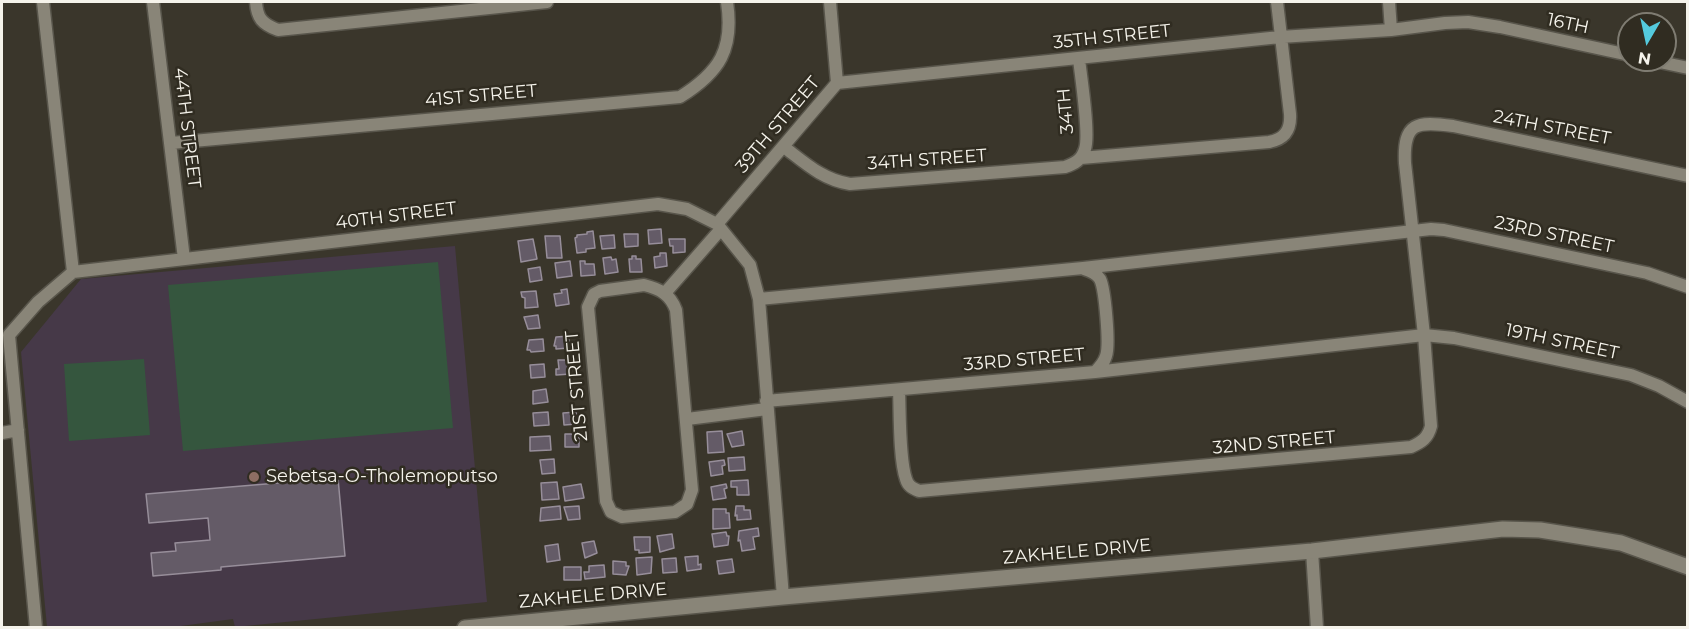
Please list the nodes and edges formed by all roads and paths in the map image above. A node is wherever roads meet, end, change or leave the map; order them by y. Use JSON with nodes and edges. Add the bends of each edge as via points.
{"nodes":[{"id":1,"x":43,"y":2,"type":"edge"},
{"id":2,"x":153,"y":2,"type":"edge"},
{"id":3,"x":256,"y":2,"type":"edge"},
{"id":4,"x":547,"y":2,"type":"edge"},
{"id":5,"x":727,"y":2,"type":"edge"},
{"id":6,"x":830,"y":2,"type":"edge"},
{"id":7,"x":1277,"y":2,"type":"edge"},
{"id":8,"x":1389,"y":2,"type":"edge"},
{"id":9,"x":1391,"y":30,"type":"junction"},
{"id":10,"x":1280,"y":37,"type":"junction"},
{"id":11,"x":1617,"y":53,"type":"edge"},
{"id":12,"x":1079,"y":59,"type":"junction"},
{"id":13,"x":837,"y":82,"type":"junction"},
{"id":14,"x":1410,"y":130,"type":"joint"},
{"id":15,"x":171,"y":143,"type":"junction"},
{"id":16,"x":784,"y":147,"type":"junction"},
{"id":17,"x":1081,"y":158,"type":"junction"},
{"id":18,"x":1688,"y":176,"type":"edge"},
{"id":19,"x":719,"y":226,"type":"junction"},
{"id":20,"x":1411,"y":230,"type":"junction"},
{"id":21,"x":184,"y":259,"type":"junction"},
{"id":22,"x":1083,"y":268,"type":"junction"},
{"id":23,"x":73,"y":272,"type":"junction"},
{"id":24,"x":1688,"y":287,"type":"edge"},
{"id":25,"x":665,"y":293,"type":"junction"},
{"id":26,"x":759,"y":299,"type":"junction"},
{"id":27,"x":5,"y":335,"type":"edge"},
{"id":28,"x":1424,"y":335,"type":"junction"},
{"id":29,"x":1095,"y":372,"type":"junction"},
{"id":30,"x":899,"y":390,"type":"junction"},
{"id":31,"x":1688,"y":402,"type":"edge"},
{"id":32,"x":766,"y":405,"type":"junction"},
{"id":33,"x":687,"y":419,"type":"junction"},
{"id":34,"x":18,"y":430,"type":"junction"},
{"id":35,"x":2,"y":433,"type":"edge"},
{"id":36,"x":1312,"y":551,"type":"junction"},
{"id":37,"x":1688,"y":567,"type":"edge"},
{"id":38,"x":783,"y":597,"type":"junction"},
{"id":39,"x":36,"y":627,"type":"edge"},
{"id":40,"x":465,"y":627,"type":"edge"},
{"id":41,"x":1317,"y":627,"type":"edge"}],
"edges":[{"from":1,"to":23,"type":"street"},
{"from":2,"to":15,"type":"street","name":"44TH STREET"},
{"from":3,"to":4,"type":"street","via":[[263,24],[278,30]]},
{"from":5,"to":15,"type":"street","name":"41ST STREET","via":[[726,50],[699,85],[680,97]]},
{"from":6,"to":13,"type":"street","name":"39TH STREET"},
{"from":7,"to":10,"type":"street"},
{"from":8,"to":9,"type":"street"},
{"from":9,"to":10,"type":"street","name":"35TH STREET"},
{"from":9,"to":11,"type":"street","name":"16TH","via":[[1467,22]]},
{"from":10,"to":12,"type":"street","name":"35TH STREET"},
{"from":10,"to":17,"type":"street","name":"34TH STREET","via":[[1291,122],[1283,137],[1269,142]]},
{"from":12,"to":13,"type":"street","name":"35TH STREET"},
{"from":12,"to":17,"type":"street","name":"34TH","via":[[1086,141]]},
{"from":13,"to":16,"type":"street","name":"39TH STREET"},
{"from":14,"to":18,"type":"street","name":"24TH STREET","via":[[1429,123],[1453,126]]},
{"from":14,"to":20,"type":"street","name":"32ND STREET","via":[[1404,147]]},
{"from":15,"to":21,"type":"street","name":"44TH STREET"},
{"from":16,"to":17,"type":"street","name":"34TH STREET","via":[[820,174],[850,184],[1065,167]]},
{"from":16,"to":19,"type":"street","name":"39TH STREET"},
{"from":19,"to":21,"type":"street","name":"40TH STREET","via":[[687,209],[658,204]]},
{"from":19,"to":25,"type":"street","name":"39TH STREET"},
{"from":19,"to":26,"type":"street","name":"40TH STREET","via":[[750,266]]},
{"from":20,"to":22,"type":"street","name":"23RD STREET"},
{"from":20,"to":24,"type":"street","name":"23RD STREET","via":[[1444,230],[1647,273]]},
{"from":20,"to":28,"type":"street","name":"32ND STREET"},
{"from":21,"to":23,"type":"street","name":"40TH STREET"},
{"from":22,"to":26,"type":"street"},
{"from":22,"to":29,"type":"street","name":"33RD STREET","via":[[1100,279],[1103,289],[1108,347],[1103,364]]},
{"from":23,"to":27,"type":"street"},
{"from":25,"to":33,"type":"street","name":"21ST STREET","via":[[676,310]]},
{"from":25,"to":33,"type":"street","name":"21ST STREET","via":[[644,285],[607,289],[594,294],[588,307],[604,492],[611,512],[622,517],[661,514],[675,512],[687,504],[693,490]]},
{"from":26,"to":32,"type":"street","name":"40TH STREET"},
{"from":27,"to":34,"type":"street"},
{"from":28,"to":29,"type":"street","name":"19TH STREET"},
{"from":28,"to":30,"type":"street","name":"32ND STREET","via":[[1431,426],[1421,442],[1391,450],[919,491],[906,481],[903,468]]},
{"from":28,"to":31,"type":"street","name":"19TH STREET","via":[[1631,375]]},
{"from":29,"to":30,"type":"street","name":"33RD STREET"},
{"from":30,"to":32,"type":"street","name":"33RD STREET"},
{"from":32,"to":33,"type":"street","name":"33RD STREET"},
{"from":32,"to":38,"type":"street","name":"40TH STREET"},
{"from":34,"to":35,"type":"street"},
{"from":34,"to":39,"type":"street"},
{"from":36,"to":37,"type":"street","name":"ZAKHELE DRIVE","via":[[1521,529],[1621,543]]},
{"from":36,"to":38,"type":"street","name":"ZAKHELE DRIVE"},
{"from":36,"to":41,"type":"street"},
{"from":38,"to":40,"type":"street","name":"ZAKHELE DRIVE"}]}
